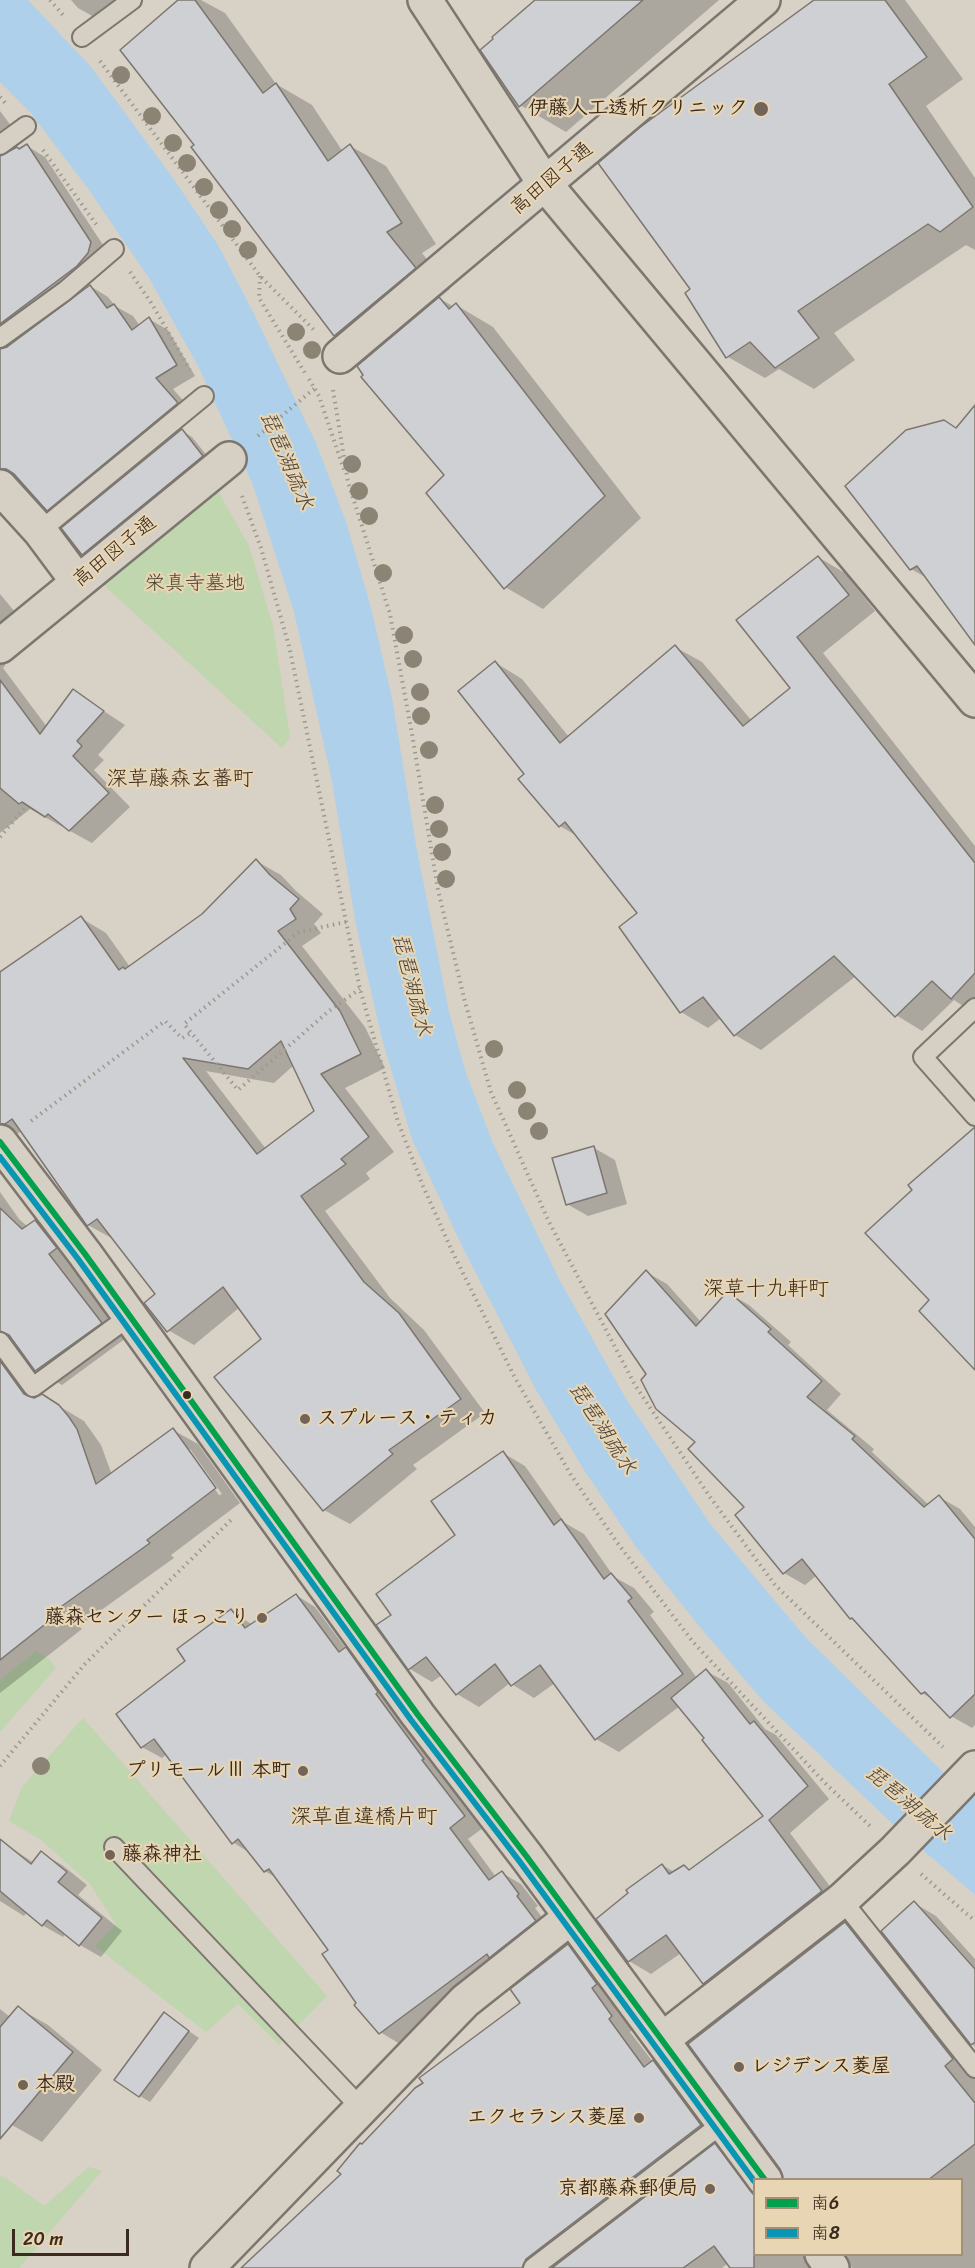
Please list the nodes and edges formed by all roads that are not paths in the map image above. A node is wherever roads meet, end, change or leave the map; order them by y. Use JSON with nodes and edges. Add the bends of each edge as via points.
{"nodes":[{"id":1,"x":132,"y":0,"type":"edge"},
{"id":2,"x":425,"y":0,"type":"edge"},
{"id":3,"x":763,"y":0,"type":"edge"},
{"id":4,"x":82,"y":37,"type":"road end"},
{"id":5,"x":26,"y":126,"type":"dead end"},
{"id":6,"x":0,"y":145,"type":"edge"},
{"id":7,"x":545,"y":184,"type":"junction"},
{"id":8,"x":114,"y":249,"type":"dead end"},
{"id":9,"x":0,"y":339,"type":"edge"},
{"id":10,"x":340,"y":356,"type":"road end"},
{"id":11,"x":204,"y":396,"type":"dead end"},
{"id":12,"x":241,"y":449,"type":"road end"},
{"id":13,"x":0,"y":487,"type":"edge"},
{"id":14,"x":40,"y":531,"type":"junction"},
{"id":15,"x":78,"y":582,"type":"junction"},
{"id":16,"x":0,"y":646,"type":"edge"},
{"id":17,"x":975,"y":700,"type":"edge"},
{"id":18,"x":975,"y":1008,"type":"edge"},
{"id":19,"x":975,"y":1116,"type":"edge"},
{"id":20,"x":0,"y":1143,"type":"edge"},
{"id":21,"x":130,"y":1316,"type":"junction"},
{"id":22,"x":0,"y":1342,"type":"edge"},
{"id":23,"x":970,"y":1773,"type":"edge"},
{"id":24,"x":114,"y":1847,"type":"dead end"},
{"id":25,"x":842,"y":1900,"type":"junction"},
{"id":26,"x":571,"y":1917,"type":"junction"},
{"id":27,"x":663,"y":2039,"type":"junction"},
{"id":28,"x":975,"y":2068,"type":"edge"},
{"id":29,"x":361,"y":2108,"type":"junction"},
{"id":30,"x":723,"y":2123,"type":"junction"},
{"id":31,"x":764,"y":2178,"type":"edge"},
{"id":32,"x":211,"y":2267,"type":"edge"},
{"id":33,"x":533,"y":2268,"type":"edge"}],
"edges":[{"from":1,"to":4,"type":"lane"},
{"from":2,"to":7,"type":"street"},
{"from":3,"to":7,"type":"street","name":"高田図子通"},
{"from":5,"to":6,"type":"lane"},
{"from":7,"to":10,"type":"street","name":"高田図子通"},
{"from":7,"to":17,"type":"street"},
{"from":8,"to":9,"type":"lane"},
{"from":11,"to":14,"type":"lane"},
{"from":12,"to":15,"type":"street","name":"高田図子通"},
{"from":13,"to":14,"type":"street"},
{"from":14,"to":15,"type":"street"},
{"from":15,"to":16,"type":"street","name":"高田図子通"},
{"from":18,"to":19,"type":"lane","via":[[923,1057]]},
{"from":20,"to":21,"type":"street"},
{"from":21,"to":22,"type":"lane","via":[[33,1387]]},
{"from":21,"to":26,"type":"street","via":[[418,1715]]},
{"from":23,"to":25,"type":"street"},
{"from":24,"to":29,"type":"lane"},
{"from":25,"to":27,"type":"street"},
{"from":25,"to":28,"type":"lane"},
{"from":26,"to":27,"type":"street"},
{"from":26,"to":29,"type":"street","via":[[465,2001]]},
{"from":27,"to":30,"type":"street"},
{"from":29,"to":32,"type":"street"},
{"from":30,"to":31,"type":"street"},
{"from":30,"to":33,"type":"lane"}]}
